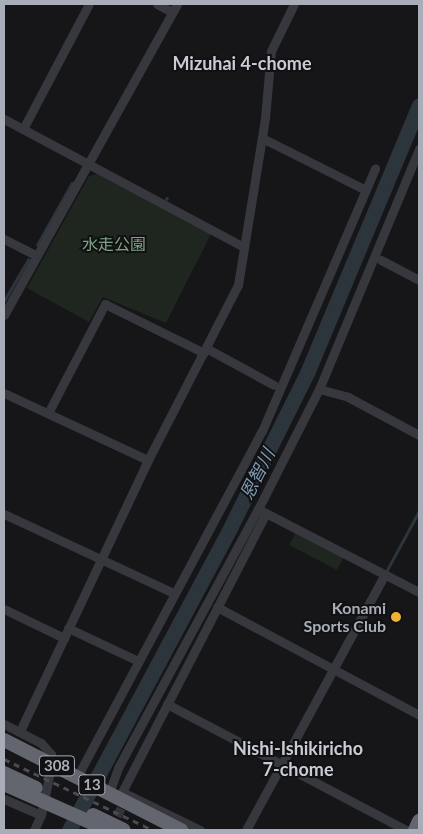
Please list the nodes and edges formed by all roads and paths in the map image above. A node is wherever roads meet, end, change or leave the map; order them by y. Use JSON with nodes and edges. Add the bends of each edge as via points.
{"nodes":[{"id":1,"x":89,"y":4,"type":"edge"},
{"id":2,"x":157,"y":4,"type":"edge"},
{"id":3,"x":294,"y":4,"type":"edge"},
{"id":4,"x":174,"y":8,"type":"edge"},
{"id":5,"x":4,"y":119,"type":"edge"},
{"id":6,"x":24,"y":129,"type":"junction"},
{"id":7,"x":262,"y":138,"type":"junction"},
{"id":8,"x":419,"y":149,"type":"edge"},
{"id":9,"x":90,"y":164,"type":"junction"},
{"id":10,"x":375,"y":168,"type":"dead end"},
{"id":11,"x":366,"y":190,"type":"junction"},
{"id":12,"x":4,"y":239,"type":"edge"},
{"id":13,"x":244,"y":247,"type":"junction"},
{"id":14,"x":37,"y":256,"type":"junction"},
{"id":15,"x":381,"y":260,"type":"dead end"},
{"id":16,"x":419,"y":280,"type":"edge"},
{"id":17,"x":4,"y":315,"type":"edge"},
{"id":18,"x":205,"y":351,"type":"junction"},
{"id":19,"x":274,"y":385,"type":"dead end"},
{"id":20,"x":319,"y":389,"type":"junction"},
{"id":21,"x":4,"y":393,"type":"edge"},
{"id":22,"x":48,"y":413,"type":"junction"},
{"id":23,"x":419,"y":435,"type":"edge"},
{"id":24,"x":148,"y":460,"type":"junction"},
{"id":25,"x":258,"y":508,"type":"junction"},
{"id":26,"x":266,"y":513,"type":"junction"},
{"id":27,"x":4,"y":514,"type":"edge"},
{"id":28,"x":101,"y":560,"type":"junction"},
{"id":29,"x":385,"y":574,"type":"junction"},
{"id":30,"x":171,"y":592,"type":"dead end"},
{"id":31,"x":419,"y":592,"type":"edge"},
{"id":32,"x":217,"y":607,"type":"junction"},
{"id":33,"x":4,"y":610,"type":"edge"},
{"id":34,"x":68,"y":628,"type":"junction"},
{"id":35,"x":64,"y":638,"type":"junction"},
{"id":36,"x":138,"y":661,"type":"junction"},
{"id":37,"x":335,"y":669,"type":"junction"},
{"id":38,"x":166,"y":704,"type":"junction"},
{"id":39,"x":419,"y":715,"type":"edge"},
{"id":40,"x":4,"y":724,"type":"edge"},
{"id":41,"x":20,"y":731,"type":"junction"},
{"id":42,"x":5,"y":741,"type":"edge"},
{"id":43,"x":282,"y":766,"type":"junction"},
{"id":44,"x":4,"y":773,"type":"edge"},
{"id":45,"x":77,"y":777,"type":"junction"},
{"id":46,"x":4,"y":785,"type":"edge"},
{"id":47,"x":92,"y":785,"type":"junction"},
{"id":48,"x":108,"y":792,"type":"junction"},
{"id":49,"x":4,"y":799,"type":"edge"},
{"id":50,"x":41,"y":815,"type":"junction"},
{"id":51,"x":419,"y":821,"type":"edge"},
{"id":52,"x":97,"y":826,"type":"edge"},
{"id":53,"x":34,"y":830,"type":"edge"},
{"id":54,"x":124,"y":830,"type":"edge"},
{"id":55,"x":182,"y":830,"type":"edge"},
{"id":56,"x":200,"y":830,"type":"edge"},
{"id":57,"x":246,"y":830,"type":"edge"},
{"id":58,"x":406,"y":830,"type":"edge"},
{"id":59,"x":415,"y":830,"type":"edge"}],
"edges":[{"from":1,"to":6,"type":"street"},
{"from":2,"to":4,"type":"street"},
{"from":3,"to":7,"type":"street","via":[[271,51]]},
{"from":4,"to":9,"type":"street"},
{"from":5,"to":6,"type":"street"},
{"from":6,"to":9,"type":"street"},
{"from":7,"to":11,"type":"street"},
{"from":7,"to":13,"type":"street"},
{"from":8,"to":20,"type":"street"},
{"from":9,"to":13,"type":"street"},
{"from":9,"to":14,"type":"street"},
{"from":10,"to":11,"type":"street"},
{"from":11,"to":36,"type":"street","via":[[262,431]]},
{"from":12,"to":14,"type":"street"},
{"from":13,"to":18,"type":"street","via":[[238,285]]},
{"from":14,"to":17,"type":"street"},
{"from":15,"to":16,"type":"street"},
{"from":18,"to":19,"type":"street"},
{"from":18,"to":22,"type":"street","via":[[105,304]]},
{"from":18,"to":24,"type":"street"},
{"from":20,"to":23,"type":"street","via":[[348,398]]},
{"from":20,"to":25,"type":"street"},
{"from":21,"to":22,"type":"street"},
{"from":22,"to":24,"type":"street"},
{"from":24,"to":28,"type":"street"},
{"from":25,"to":26,"type":"street"},
{"from":25,"to":48,"type":"street"},
{"from":26,"to":29,"type":"street"},
{"from":26,"to":32,"type":"street"},
{"from":27,"to":28,"type":"street"},
{"from":28,"to":30,"type":"street"},
{"from":28,"to":34,"type":"street"},
{"from":29,"to":31,"type":"street"},
{"from":29,"to":37,"type":"street"},
{"from":32,"to":37,"type":"street"},
{"from":32,"to":38,"type":"street"},
{"from":33,"to":35,"type":"street"},
{"from":34,"to":35,"type":"street"},
{"from":34,"to":36,"type":"street"},
{"from":35,"to":41,"type":"street"},
{"from":36,"to":45,"type":"street"},
{"from":37,"to":39,"type":"street"},
{"from":37,"to":43,"type":"street"},
{"from":38,"to":43,"type":"street"},
{"from":38,"to":56,"type":"street","via":[[122,792]]},
{"from":40,"to":41,"type":"street"},
{"from":41,"to":50,"type":"street","via":[[46,747],[52,757]]},
{"from":42,"to":45,"type":"highway","number":"308","bridge":true},
{"from":42,"to":47,"type":"highway","via":[[71,782]]},
{"from":42,"to":55,"type":"highway","number":"13","bridge":true},
{"from":43,"to":57,"type":"street"},
{"from":43,"to":58,"type":"street"},
{"from":44,"to":52,"type":"highway","bridge":true},
{"from":45,"to":47,"type":"highway","number":"308","bridge":true},
{"from":46,"to":52,"type":"highway","number":"13","bridge":true},
{"from":46,"to":52,"type":"highway","number":"308","bridge":true},
{"from":47,"to":48,"type":"highway","number":"308","bridge":true},
{"from":48,"to":55,"type":"highway","number":"308"},
{"from":49,"to":50,"type":"street"},
{"from":50,"to":53,"type":"street"},
{"from":51,"to":59,"type":"highway"},
{"from":52,"to":54,"type":"highway"}]}
